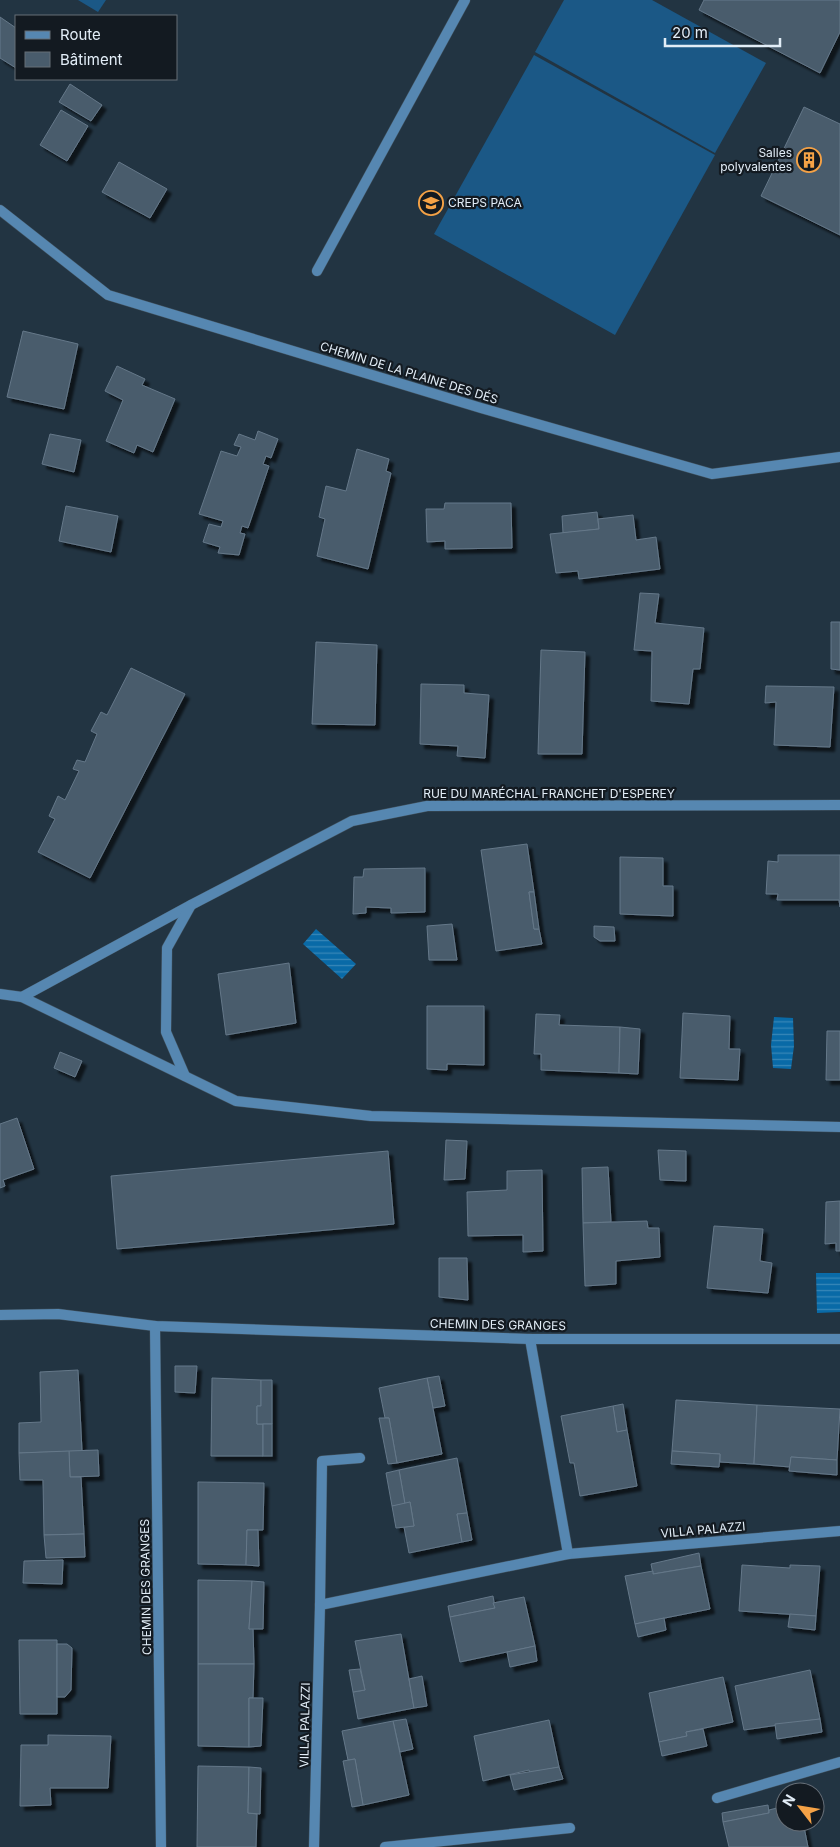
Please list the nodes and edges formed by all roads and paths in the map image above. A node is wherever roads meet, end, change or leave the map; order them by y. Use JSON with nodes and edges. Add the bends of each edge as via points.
{"nodes":[{"id":1,"x":466,"y":0,"type":"edge"},
{"id":2,"x":0,"y":210,"type":"edge"},
{"id":3,"x":317,"y":271,"type":"dead end"},
{"id":4,"x":840,"y":457,"type":"edge"},
{"id":5,"x":840,"y":806,"type":"edge"},
{"id":6,"x":191,"y":905,"type":"junction"},
{"id":7,"x":0,"y":994,"type":"edge"},
{"id":8,"x":22,"y":998,"type":"junction"},
{"id":9,"x":185,"y":1076,"type":"junction"},
{"id":10,"x":840,"y":1127,"type":"edge"},
{"id":11,"x":0,"y":1315,"type":"edge"},
{"id":12,"x":155,"y":1326,"type":"junction"},
{"id":13,"x":840,"y":1338,"type":"edge"},
{"id":14,"x":530,"y":1339,"type":"junction"},
{"id":15,"x":360,"y":1458,"type":"dead end"},
{"id":16,"x":840,"y":1531,"type":"edge"},
{"id":17,"x":568,"y":1554,"type":"junction"},
{"id":18,"x":320,"y":1604,"type":"junction"},
{"id":19,"x":840,"y":1762,"type":"edge"},
{"id":20,"x":717,"y":1798,"type":"dead end"},
{"id":21,"x":570,"y":1828,"type":"dead end"},
{"id":22,"x":161,"y":1847,"type":"edge"},
{"id":23,"x":314,"y":1847,"type":"edge"},
{"id":24,"x":385,"y":1847,"type":"edge"}],
"edges":[{"from":1,"to":3,"type":"street"},
{"from":2,"to":4,"type":"street","name":"CHEMIN DE LA PLAINE DES DÉS","via":[[108,295],[491,410],[712,474]]},
{"from":5,"to":6,"type":"street","name":"RUE DU MARÉCHAL FRANCHET D'ESPEREY","via":[[427,806],[352,821]]},
{"from":6,"to":8,"type":"street","name":"RUE DU MARÉCHAL FRANCHET D'ESPEREY"},
{"from":6,"to":9,"type":"street","via":[[168,948],[166,1032]]},
{"from":7,"to":8,"type":"street"},
{"from":8,"to":9,"type":"street"},
{"from":9,"to":10,"type":"street","via":[[236,1101],[371,1116]]},
{"from":11,"to":12,"type":"street","name":"CHEMIN DES GRANGES","via":[[58,1314]]},
{"from":12,"to":14,"type":"street","name":"CHEMIN DES GRANGES"},
{"from":12,"to":22,"type":"street","name":"CHEMIN DES GRANGES"},
{"from":13,"to":14,"type":"street","name":"CHEMIN DES GRANGES"},
{"from":14,"to":17,"type":"street"},
{"from":15,"to":18,"type":"street","name":"VILLA PALAZZI","via":[[322,1461]]},
{"from":16,"to":17,"type":"street","name":"VILLA PALAZZI"},
{"from":17,"to":18,"type":"street","name":"VILLA PALAZZI"},
{"from":18,"to":23,"type":"street","name":"VILLA PALAZZI"},
{"from":19,"to":20,"type":"street"},
{"from":21,"to":24,"type":"street"}]}
